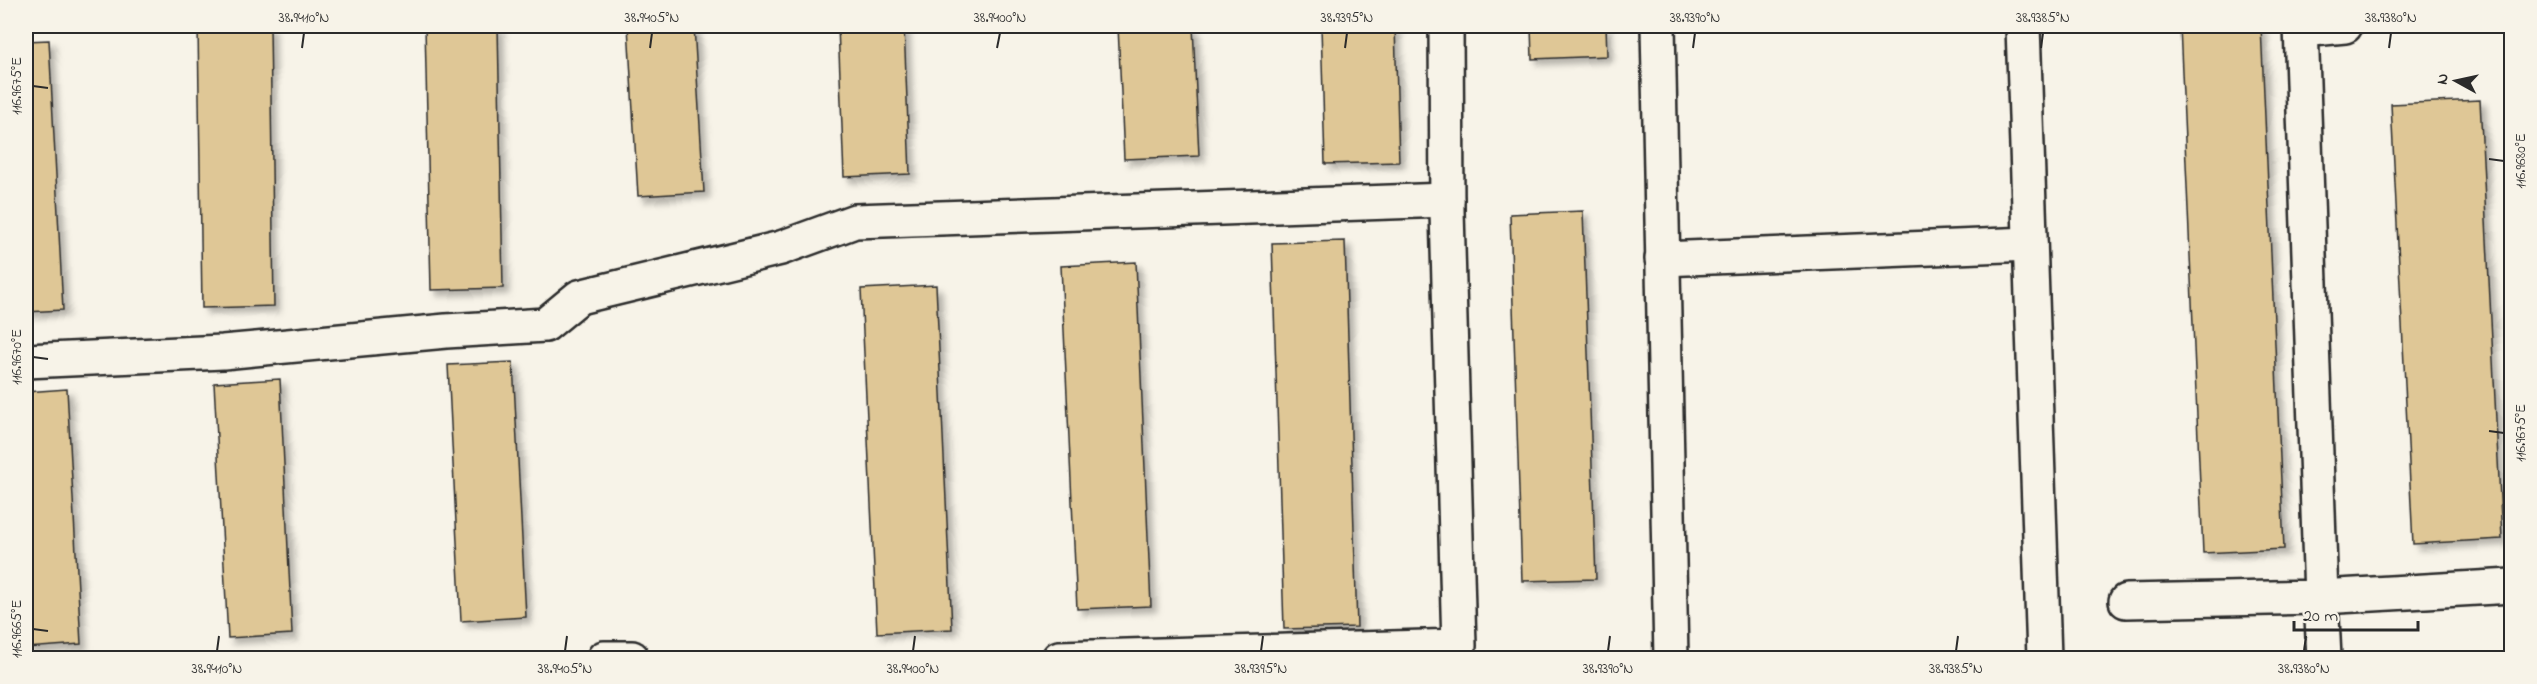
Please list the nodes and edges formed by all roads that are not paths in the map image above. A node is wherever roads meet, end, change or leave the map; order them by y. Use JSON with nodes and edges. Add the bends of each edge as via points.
{"nodes":[{"id":1,"x":1446,"y":26,"type":"edge"},
{"id":2,"x":1659,"y":26,"type":"edge"},
{"id":3,"x":2023,"y":26,"type":"edge"},
{"id":4,"x":2345,"y":26,"type":"edge"},
{"id":5,"x":2302,"y":28,"type":"edge"},
{"id":6,"x":1447,"y":200,"type":"junction"},
{"id":7,"x":2030,"y":244,"type":"junction"},
{"id":8,"x":1662,"y":259,"type":"junction"},
{"id":9,"x":26,"y":361,"type":"edge"},
{"id":10,"x":2511,"y":586,"type":"edge"},
{"id":11,"x":2321,"y":597,"type":"junction"},
{"id":12,"x":2126,"y":601,"type":"dead end"},
{"id":13,"x":604,"y":658,"type":"edge"},
{"id":14,"x":632,"y":658,"type":"edge"},
{"id":15,"x":1059,"y":658,"type":"edge"},
{"id":16,"x":1671,"y":658,"type":"edge"},
{"id":17,"x":2044,"y":658,"type":"edge"},
{"id":18,"x":2324,"y":658,"type":"edge"}],
"edges":[{"from":1,"to":6,"type":"street"},
{"from":2,"to":8,"type":"street"},
{"from":3,"to":7,"type":"street"},
{"from":4,"to":5,"type":"street"},
{"from":5,"to":11,"type":"street"},
{"from":6,"to":9,"type":"street","via":[[855,221],[781,248],[579,297],[545,325],[223,352]]},
{"from":6,"to":15,"type":"street","via":[[1459,646]]},
{"from":7,"to":8,"type":"street"},
{"from":7,"to":17,"type":"street"},
{"from":8,"to":16,"type":"street"},
{"from":10,"to":11,"type":"street"},
{"from":11,"to":12,"type":"street"},
{"from":11,"to":18,"type":"street"},
{"from":13,"to":14,"type":"street"}]}
